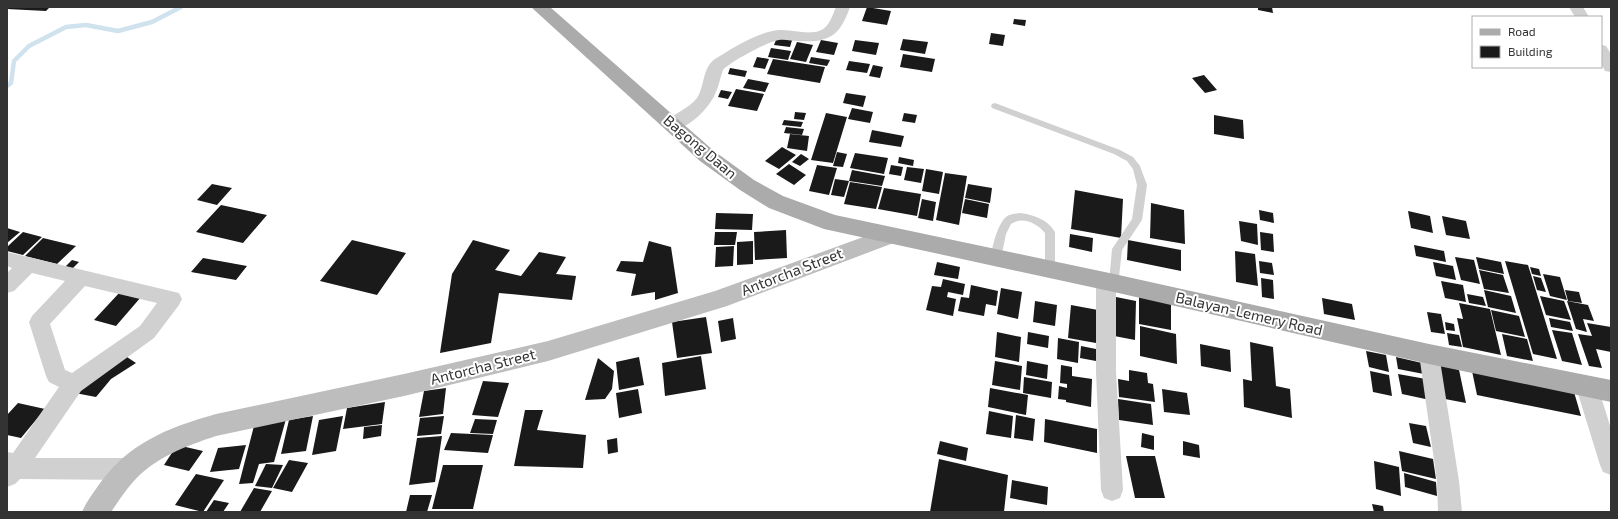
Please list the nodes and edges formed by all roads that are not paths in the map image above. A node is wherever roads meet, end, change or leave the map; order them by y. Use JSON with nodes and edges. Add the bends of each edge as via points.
{"nodes":[{"id":1,"x":540,"y":7,"type":"edge"},
{"id":2,"x":843,"y":7,"type":"edge"},
{"id":3,"x":1576,"y":7,"type":"edge"},
{"id":4,"x":1581,"y":16,"type":"edge"},
{"id":5,"x":1602,"y":52,"type":"edge"},
{"id":6,"x":1611,"y":68,"type":"edge"},
{"id":7,"x":995,"y":106,"type":"dead end"},
{"id":8,"x":673,"y":125,"type":"junction"},
{"id":9,"x":888,"y":236,"type":"junction"},
{"id":10,"x":996,"y":258,"type":"junction"},
{"id":11,"x":7,"y":259,"type":"edge"},
{"id":12,"x":28,"y":264,"type":"junction"},
{"id":13,"x":1050,"y":269,"type":"junction"},
{"id":14,"x":81,"y":277,"type":"junction"},
{"id":15,"x":1110,"y":282,"type":"junction"},
{"id":16,"x":7,"y":285,"type":"edge"},
{"id":17,"x":1428,"y":354,"type":"junction"},
{"id":18,"x":74,"y":384,"type":"junction"},
{"id":19,"x":1587,"y":387,"type":"junction"},
{"id":20,"x":1611,"y":391,"type":"edge"},
{"id":21,"x":1611,"y":465,"type":"edge"},
{"id":22,"x":10,"y":468,"type":"edge"},
{"id":23,"x":129,"y":469,"type":"junction"},
{"id":24,"x":1112,"y":490,"type":"dead end"},
{"id":25,"x":95,"y":512,"type":"edge"},
{"id":26,"x":1450,"y":512,"type":"edge"}],
"edges":[{"from":1,"to":8,"type":"main road","name":"Bagong Daan"},
{"from":2,"to":8,"type":"street","via":[[839,20],[826,35],[775,36],[719,64],[714,68],[711,85],[702,104]]},
{"from":3,"to":4,"type":"street"},
{"from":5,"to":6,"type":"street"},
{"from":7,"to":15,"type":"lane","via":[[1117,152],[1130,159],[1137,168],[1142,185],[1137,220],[1118,249]]},
{"from":8,"to":9,"type":"main road","name":"Bagong Daan","via":[[746,185],[776,202],[832,223]]},
{"from":9,"to":10,"type":"main road","name":"Balayan-Lemery Road"},
{"from":9,"to":23,"type":"main road","name":"Antorcha Street","via":[[719,299],[548,351],[404,386],[216,425],[187,434],[157,448]]},
{"from":10,"to":13,"type":"main road","name":"Balayan-Lemery Road"},
{"from":10,"to":13,"type":"lane","via":[[1005,223],[1015,216],[1026,217],[1040,221],[1050,232]]},
{"from":11,"to":12,"type":"street"},
{"from":12,"to":14,"type":"street"},
{"from":12,"to":16,"type":"street"},
{"from":13,"to":15,"type":"main road","name":"Balayan-Lemery Road"},
{"from":14,"to":18,"type":"street","via":[[39,322],[56,376]]},
{"from":14,"to":18,"type":"street","via":[[172,299],[147,332]]},
{"from":15,"to":17,"type":"main road","name":"Balayan-Lemery Road"},
{"from":15,"to":24,"type":"street","via":[[1106,372]]},
{"from":17,"to":19,"type":"main road","name":"Balayan-Lemery Road"},
{"from":17,"to":26,"type":"street","via":[[1448,481]]},
{"from":18,"to":22,"type":"street"},
{"from":19,"to":20,"type":"main road","name":"Balayan-Lemery Road"},
{"from":19,"to":21,"type":"street"},
{"from":22,"to":23,"type":"street"},
{"from":23,"to":25,"type":"main road","name":"Antorcha Street"}]}
